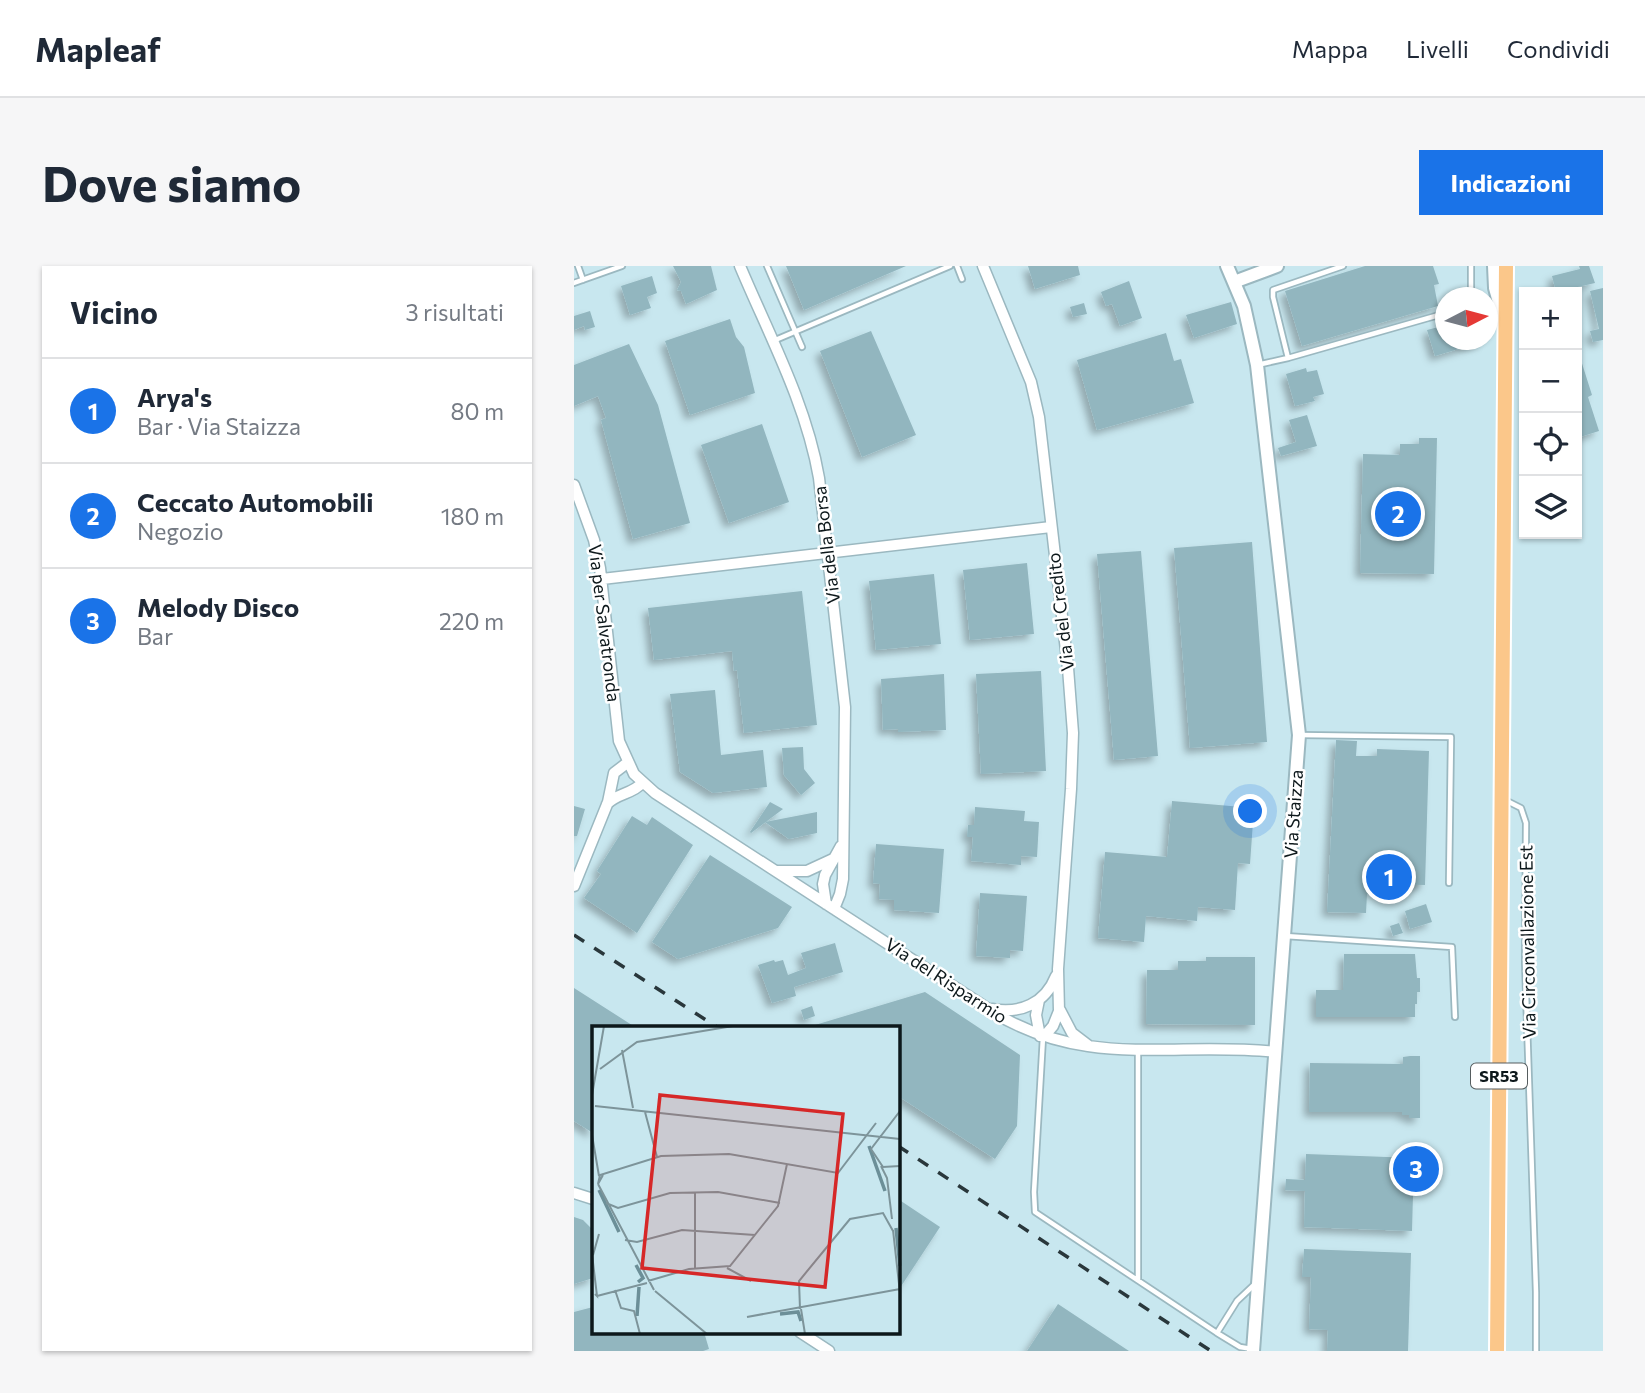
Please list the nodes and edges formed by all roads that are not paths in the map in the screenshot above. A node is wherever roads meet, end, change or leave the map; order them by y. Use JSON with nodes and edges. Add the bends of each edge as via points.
{"nodes":[{"id":1,"x":578,"y":266,"type":"edge"},
{"id":2,"x":622,"y":266,"type":"edge"},
{"id":3,"x":740,"y":266,"type":"edge"},
{"id":4,"x":768,"y":266,"type":"edge"},
{"id":5,"x":950,"y":266,"type":"edge"},
{"id":6,"x":957,"y":266,"type":"edge"},
{"id":7,"x":983,"y":266,"type":"edge"},
{"id":8,"x":1227,"y":266,"type":"edge"},
{"id":9,"x":1277,"y":266,"type":"edge"},
{"id":10,"x":1343,"y":266,"type":"edge"},
{"id":11,"x":1471,"y":266,"type":"edge"},
{"id":12,"x":1493,"y":266,"type":"edge"},
{"id":13,"x":1506,"y":266,"type":"edge"},
{"id":14,"x":962,"y":279,"type":"dead end"},
{"id":15,"x":583,"y":280,"type":"junction"},
{"id":16,"x":1234,"y":282,"type":"junction"},
{"id":17,"x":574,"y":283,"type":"edge"},
{"id":18,"x":1471,"y":287,"type":"edge"},
{"id":19,"x":1435,"y":316,"type":"edge"},
{"id":20,"x":1505,"y":323,"type":"junction"},
{"id":21,"x":795,"y":331,"type":"junction"},
{"id":22,"x":772,"y":341,"type":"junction"},
{"id":23,"x":802,"y":347,"type":"dead end"},
{"id":24,"x":1289,"y":358,"type":"junction"},
{"id":25,"x":1257,"y":365,"type":"junction"},
{"id":26,"x":574,"y":485,"type":"edge"},
{"id":27,"x":1051,"y":527,"type":"junction"},
{"id":28,"x":828,"y":553,"type":"junction"},
{"id":29,"x":602,"y":579,"type":"junction"},
{"id":30,"x":1299,"y":735,"type":"junction"},
{"id":31,"x":627,"y":762,"type":"junction"},
{"id":32,"x":642,"y":783,"type":"junction"},
{"id":33,"x":655,"y":793,"type":"joint"},
{"id":34,"x":1501,"y":800,"type":"junction"},
{"id":35,"x":605,"y":807,"type":"junction"},
{"id":36,"x":842,"y":839,"type":"junction"},
{"id":37,"x":834,"y":857,"type":"junction"},
{"id":38,"x":771,"y":869,"type":"junction"},
{"id":39,"x":1449,"y":883,"type":"dead end"},
{"id":40,"x":574,"y":886,"type":"edge"},
{"id":41,"x":830,"y":906,"type":"junction"},
{"id":42,"x":1284,"y":936,"type":"junction"},
{"id":43,"x":1058,"y":969,"type":"junction"},
{"id":44,"x":1039,"y":1000,"type":"junction"},
{"id":45,"x":1059,"y":1005,"type":"junction"},
{"id":46,"x":987,"y":1008,"type":"junction"},
{"id":47,"x":1455,"y":1017,"type":"dead end"},
{"id":48,"x":1042,"y":1036,"type":"junction"},
{"id":49,"x":1093,"y":1048,"type":"junction"},
{"id":50,"x":1138,"y":1051,"type":"junction"},
{"id":51,"x":1276,"y":1052,"type":"junction"},
{"id":52,"x":574,"y":1193,"type":"edge"},
{"id":53,"x":592,"y":1199,"type":"edge"},
{"id":54,"x":1138,"y":1280,"type":"junction"},
{"id":55,"x":1258,"y":1282,"type":"junction"},
{"id":56,"x":1217,"y":1332,"type":"junction"},
{"id":57,"x":803,"y":1334,"type":"edge"},
{"id":58,"x":1253,"y":1350,"type":"edge"},
{"id":59,"x":829,"y":1351,"type":"edge"},
{"id":60,"x":1497,"y":1351,"type":"edge"},
{"id":61,"x":1535,"y":1351,"type":"edge"}],
"edges":[{"from":1,"to":15,"type":"lane"},
{"from":2,"to":15,"type":"lane"},
{"from":3,"to":22,"type":"street","name":"Via della Borsa"},
{"from":4,"to":21,"type":"lane"},
{"from":5,"to":21,"type":"lane"},
{"from":6,"to":14,"type":"lane"},
{"from":7,"to":27,"type":"street","name":"Via del Credito","via":[[1031,382],[1043,438]]},
{"from":8,"to":16,"type":"street","name":"Via Staizza"},
{"from":9,"to":16,"type":"street"},
{"from":10,"to":24,"type":"lane","via":[[1272,291]]},
{"from":11,"to":18,"type":"lane"},
{"from":12,"to":20,"type":"street"},
{"from":13,"to":20,"type":"main road","name":"Via Circonvallazione Est","number":"SR53"},
{"from":15,"to":17,"type":"lane"},
{"from":16,"to":25,"type":"street","name":"Via Staizza"},
{"from":19,"to":24,"type":"lane"},
{"from":20,"to":34,"type":"main road","name":"Via Circonvallazione Est","number":"SR53"},
{"from":21,"to":22,"type":"lane"},
{"from":21,"to":23,"type":"lane"},
{"from":22,"to":28,"type":"street","name":"Via della Borsa","via":[[813,448]]},
{"from":24,"to":25,"type":"lane"},
{"from":25,"to":30,"type":"street","name":"Via Staizza"},
{"from":26,"to":29,"type":"street","name":"Via per Salvatronda"},
{"from":27,"to":28,"type":"street"},
{"from":27,"to":43,"type":"street","name":"Via del Credito","via":[[1073,733]]},
{"from":28,"to":29,"type":"street"},
{"from":28,"to":36,"type":"street","name":"Via della Borsa","via":[[845,708]]},
{"from":29,"to":31,"type":"street","name":"Via per Salvatronda","via":[[618,734]]},
{"from":30,"to":39,"type":"lane","via":[[1451,737]]},
{"from":30,"to":42,"type":"street","name":"Via Staizza"},
{"from":31,"to":32,"type":"street","name":"Via per Salvatronda"},
{"from":31,"to":35,"type":"street","via":[[614,773]]},
{"from":32,"to":33,"type":"street","name":"Via per Salvatronda"},
{"from":32,"to":35,"type":"street"},
{"from":33,"to":38,"type":"street","name":"Via del Risparmio"},
{"from":34,"to":60,"type":"main road","name":"Via Circonvallazione Est","number":"SR53"},
{"from":34,"to":61,"type":"lane","name":"Via Circonvallazione Est","via":[[1521,808],[1526,823]]},
{"from":35,"to":40,"type":"street"},
{"from":36,"to":37,"type":"street","name":"Via della Borsa"},
{"from":36,"to":41,"type":"street","name":"Via della Borsa","via":[[843,879]]},
{"from":37,"to":38,"type":"street","via":[[801,872]]},
{"from":37,"to":41,"type":"street","name":"Via della Borsa","via":[[824,882]]},
{"from":38,"to":41,"type":"street","name":"Via del Risparmio"},
{"from":41,"to":46,"type":"street","name":"Via del Risparmio"},
{"from":42,"to":47,"type":"lane","via":[[1452,947]]},
{"from":42,"to":51,"type":"street","name":"Via Staizza"},
{"from":43,"to":44,"type":"street","name":"Via del Credito","via":[[1053,984]]},
{"from":43,"to":45,"type":"street","name":"Via del Credito"},
{"from":44,"to":46,"type":"street","via":[[1018,1010]]},
{"from":44,"to":48,"type":"street","via":[[1036,1012]]},
{"from":45,"to":48,"type":"street","name":"Via del Credito","via":[[1054,1024]]},
{"from":45,"to":49,"type":"street","name":"Via del Credito","via":[[1072,1033]]},
{"from":46,"to":48,"type":"street","name":"Via del Risparmio"},
{"from":48,"to":49,"type":"street","name":"Via del Risparmio"},
{"from":48,"to":54,"type":"lane","via":[[1035,1212]]},
{"from":49,"to":50,"type":"street","name":"Via del Risparmio"},
{"from":50,"to":51,"type":"street","name":"Via del Risparmio"},
{"from":50,"to":54,"type":"lane"},
{"from":51,"to":55,"type":"street","name":"Via Staizza"},
{"from":52,"to":53,"type":"street"},
{"from":54,"to":56,"type":"lane"},
{"from":55,"to":56,"type":"lane","via":[[1237,1301]]},
{"from":55,"to":58,"type":"street","name":"Via Staizza"},
{"from":56,"to":58,"type":"lane"},
{"from":57,"to":59,"type":"street"}]}
